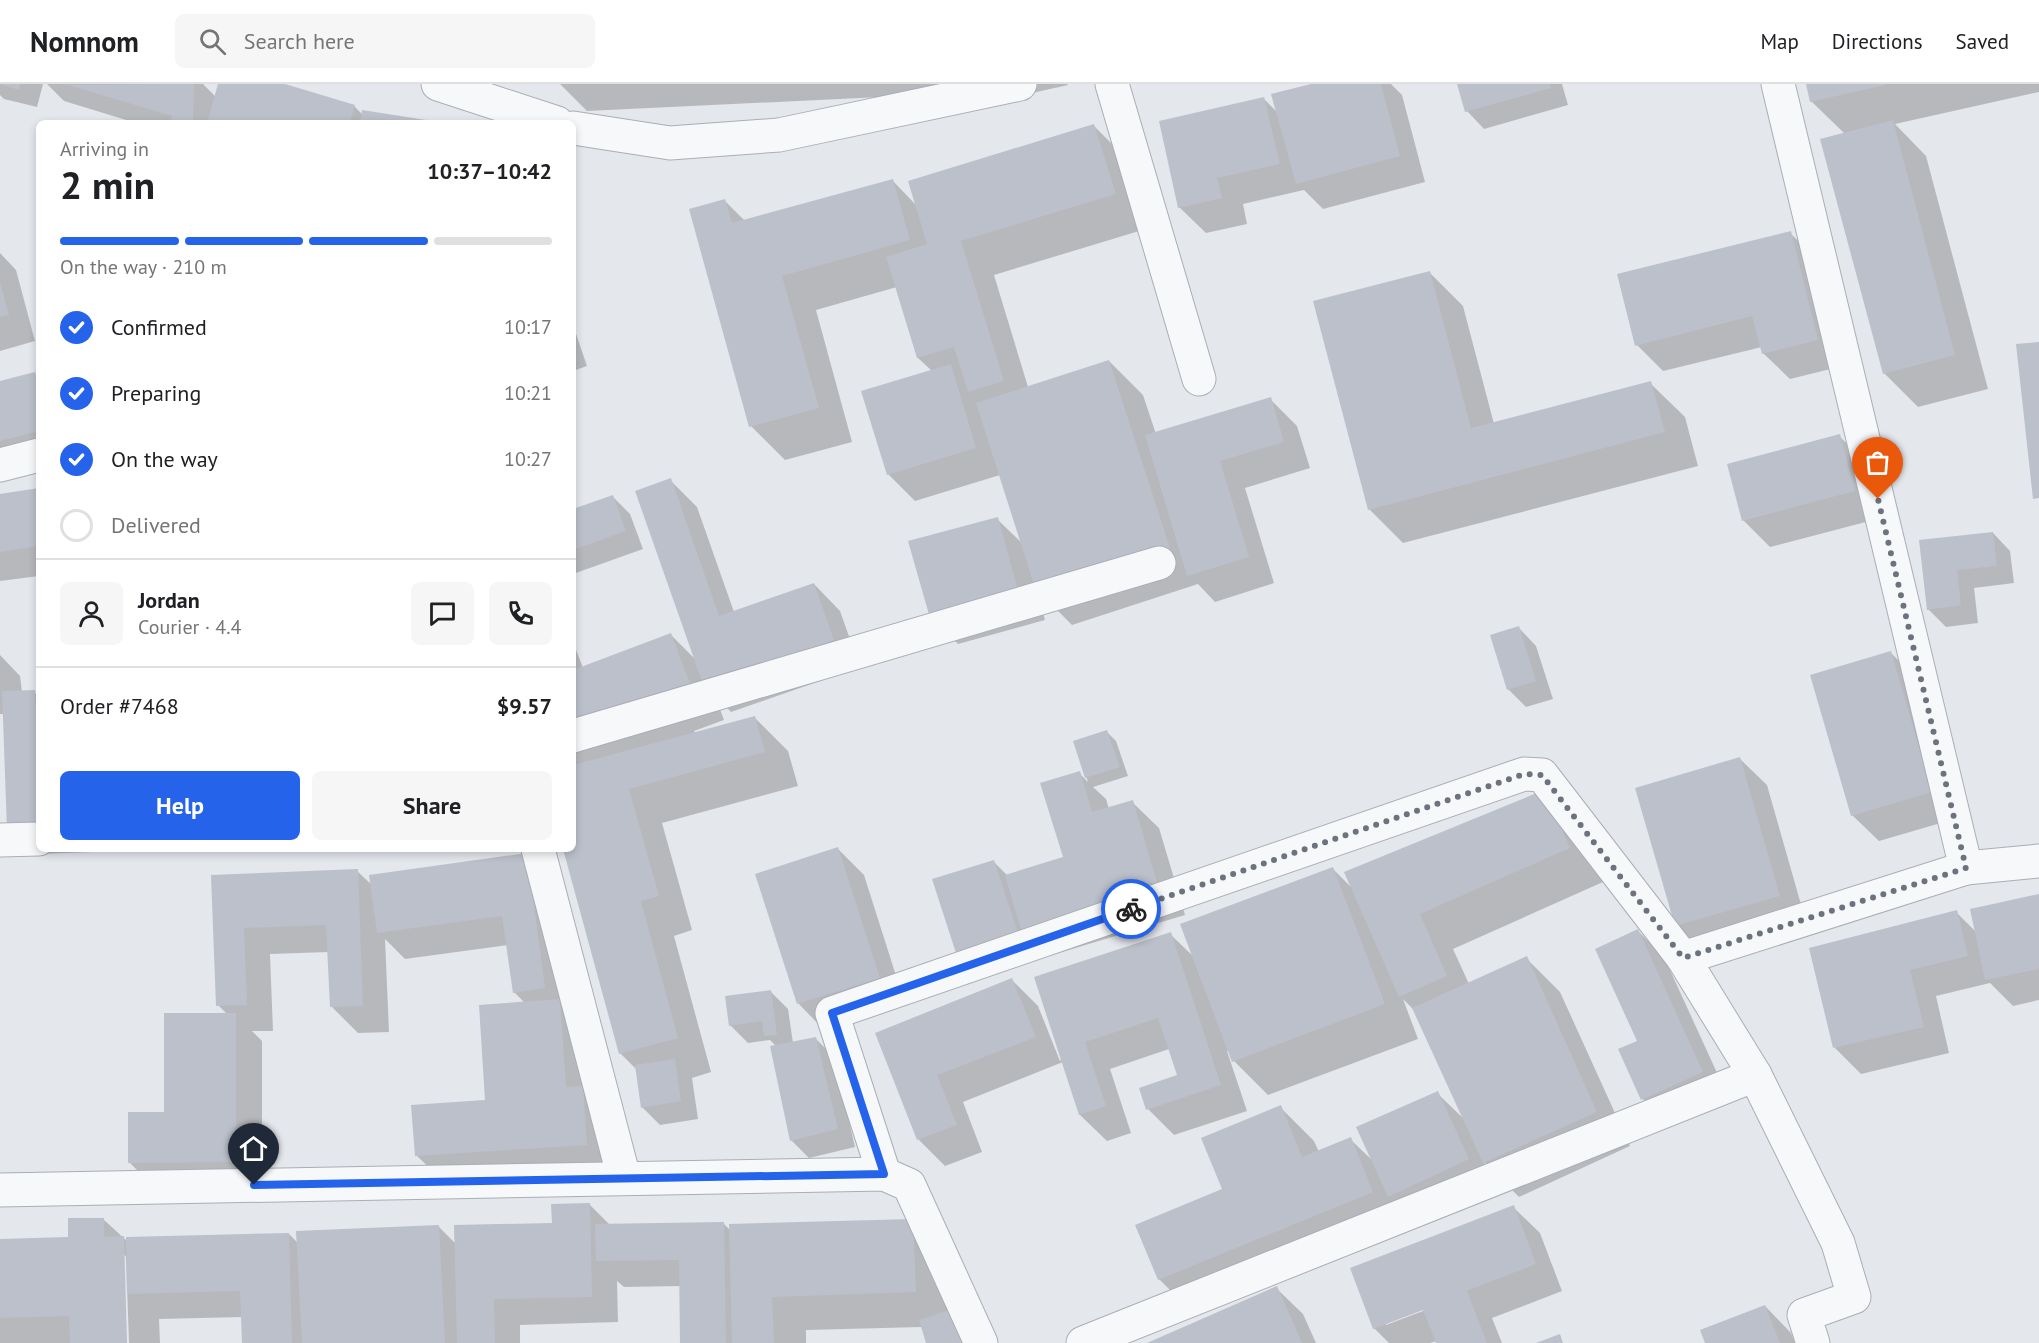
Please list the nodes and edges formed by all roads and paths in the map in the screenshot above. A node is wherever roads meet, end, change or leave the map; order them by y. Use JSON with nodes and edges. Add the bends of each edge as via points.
{"nodes":[{"id":1,"x":438,"y":84,"type":"edge"},
{"id":2,"x":1020,"y":84,"type":"edge"},
{"id":3,"x":1112,"y":84,"type":"edge"},
{"id":4,"x":1778,"y":84,"type":"edge"},
{"id":5,"x":957,"y":91,"type":"edge"},
{"id":6,"x":521,"y":98,"type":"edge"},
{"id":7,"x":552,"y":120,"type":"edge"},
{"id":8,"x":576,"y":128,"type":"edge"},
{"id":9,"x":1199,"y":380,"type":"dead end"},
{"id":10,"x":36,"y":455,"type":"edge"},
{"id":11,"x":0,"y":465,"type":"edge"},
{"id":12,"x":1158,"y":563,"type":"dead end"},
{"id":13,"x":576,"y":735,"type":"edge"},
{"id":14,"x":36,"y":839,"type":"edge"},
{"id":15,"x":0,"y":840,"type":"edge"},
{"id":16,"x":539,"y":852,"type":"edge"},
{"id":17,"x":2039,"y":861,"type":"edge"},
{"id":18,"x":1966,"y":868,"type":"junction"},
{"id":19,"x":1683,"y":958,"type":"junction"},
{"id":20,"x":1755,"y":1075,"type":"junction"},
{"id":21,"x":884,"y":1174,"type":"junction"},
{"id":22,"x":624,"y":1178,"type":"junction"},
{"id":23,"x":0,"y":1190,"type":"edge"},
{"id":24,"x":981,"y":1343,"type":"edge"},
{"id":25,"x":1083,"y":1343,"type":"edge"},
{"id":26,"x":1813,"y":1343,"type":"edge"}],
"edges":[{"from":1,"to":6,"type":"street"},
{"from":2,"to":5,"type":"street"},
{"from":3,"to":9,"type":"street"},
{"from":4,"to":18,"type":"street"},
{"from":5,"to":8,"type":"street","via":[[779,135],[670,143]]},
{"from":6,"to":7,"type":"street"},
{"from":10,"to":11,"type":"street"},
{"from":12,"to":13,"type":"street"},
{"from":14,"to":15,"type":"street"},
{"from":16,"to":22,"type":"street"},
{"from":17,"to":18,"type":"street"},
{"from":18,"to":19,"type":"street"},
{"from":19,"to":20,"type":"street"},
{"from":19,"to":21,"type":"street","via":[[1542,775],[1524,774],[832,1013]]},
{"from":20,"to":25,"type":"street"},
{"from":20,"to":26,"type":"street","via":[[1838,1243],[1854,1297],[1804,1315]]},
{"from":21,"to":22,"type":"street"},
{"from":21,"to":24,"type":"street","via":[[909,1185]]},
{"from":22,"to":23,"type":"street"}]}
